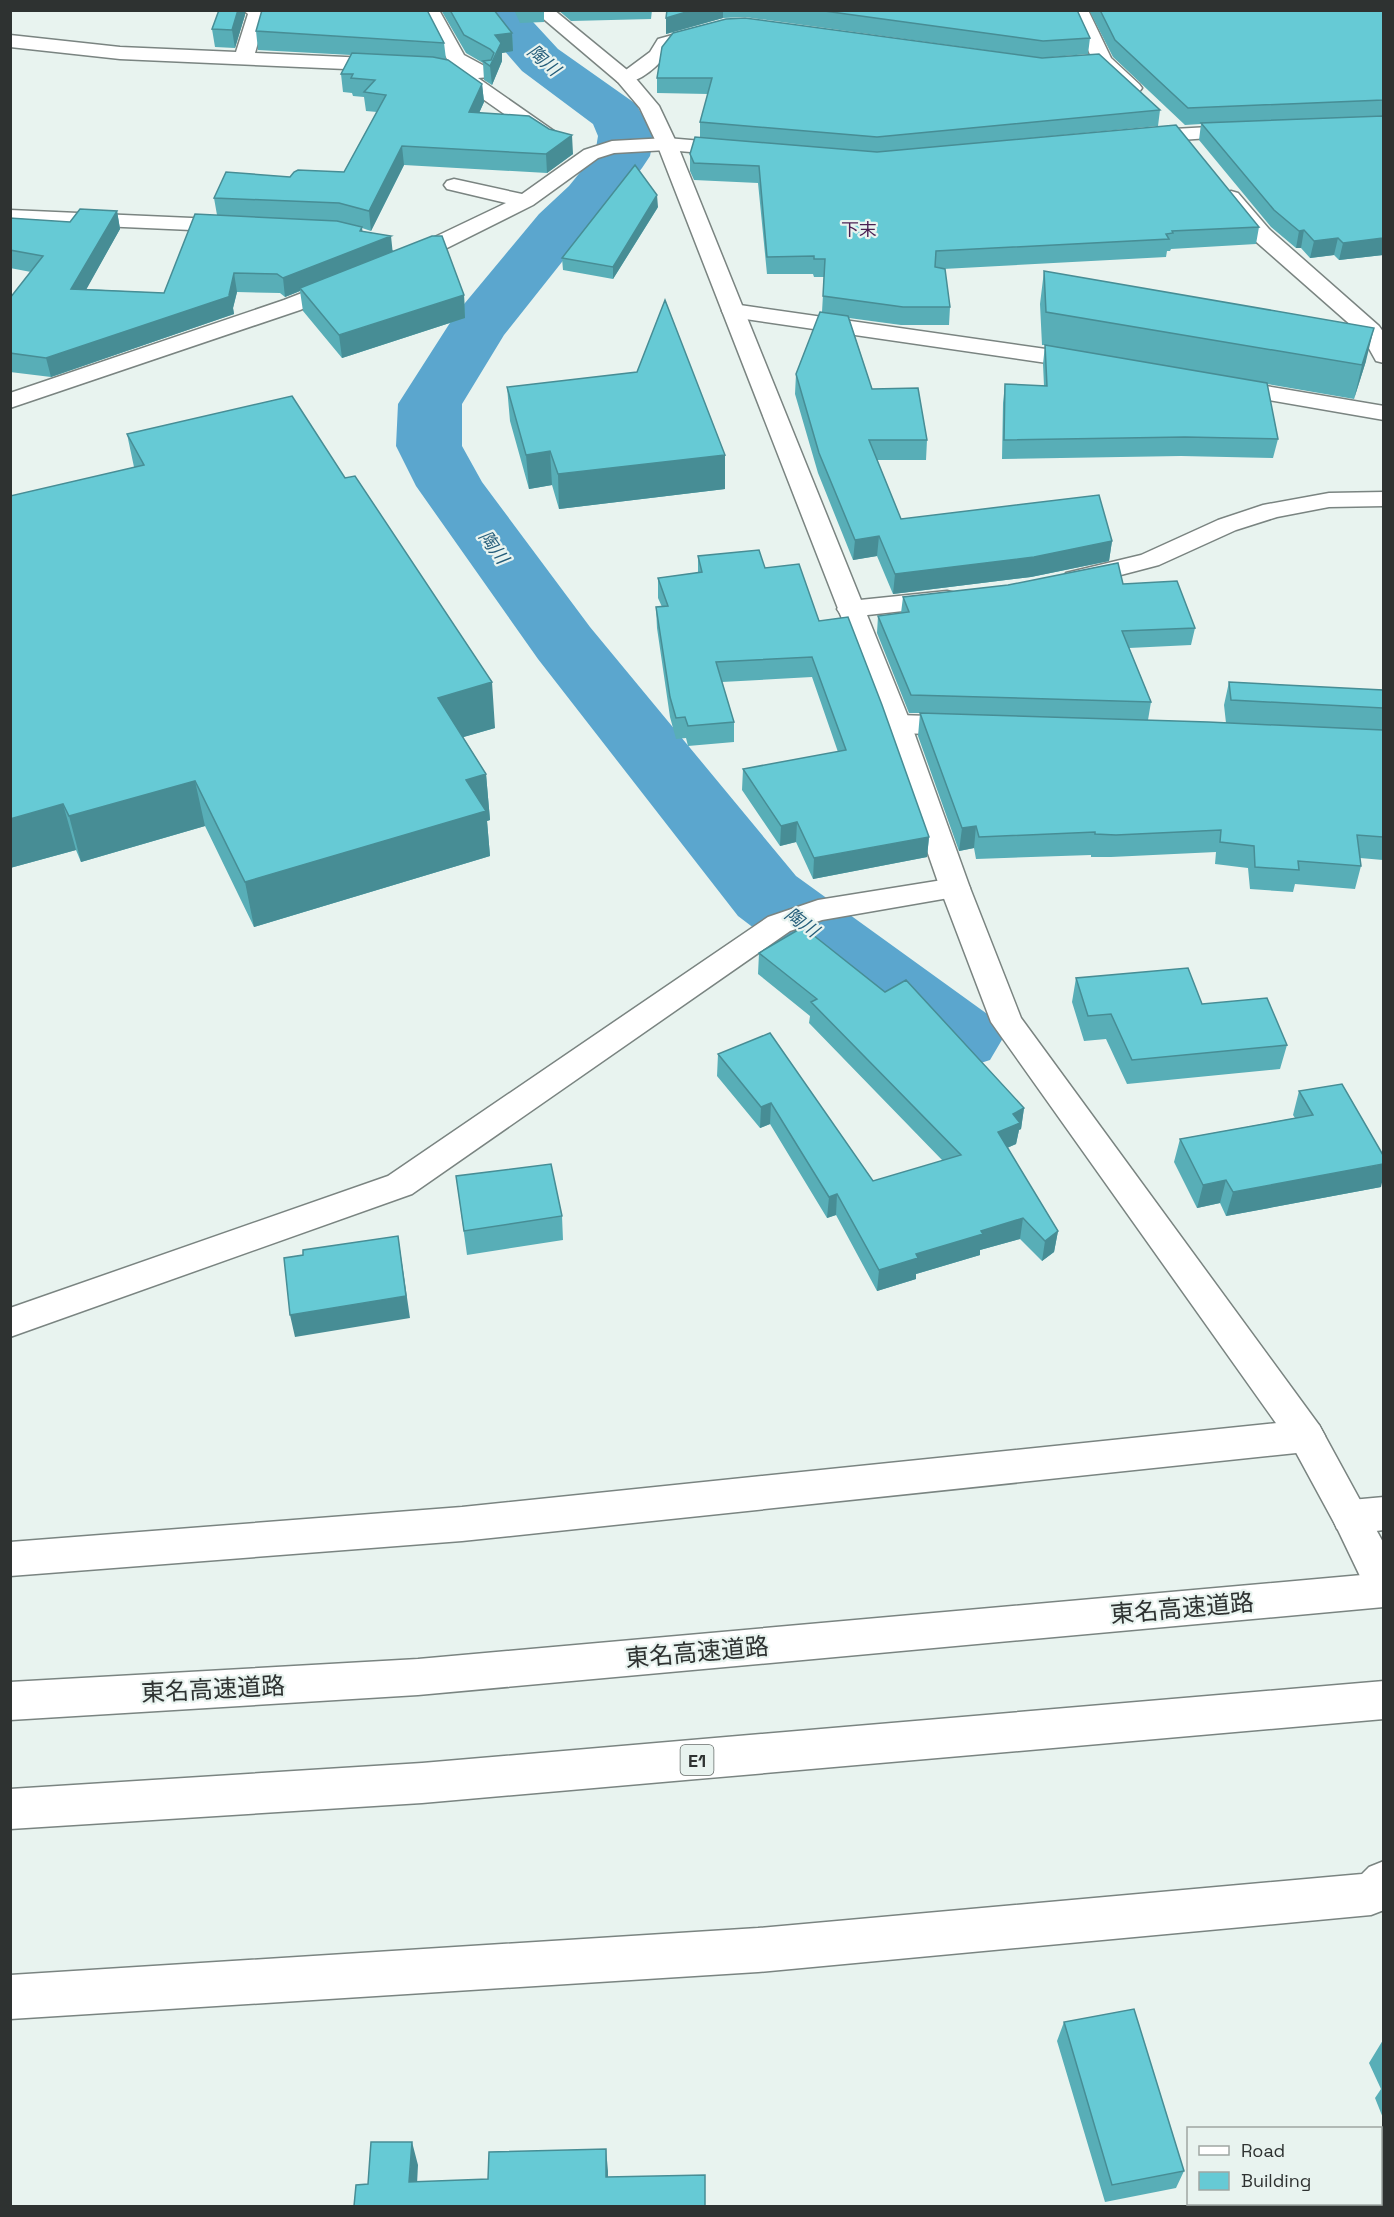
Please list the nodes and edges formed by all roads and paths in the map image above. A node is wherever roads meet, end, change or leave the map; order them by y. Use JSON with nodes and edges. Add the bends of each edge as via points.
{"nodes":[{"id":1,"x":252,"y":10,"type":"edge"},
{"id":2,"x":429,"y":10,"type":"edge"},
{"id":3,"x":542,"y":10,"type":"edge"},
{"id":4,"x":1079,"y":10,"type":"edge"},
{"id":5,"x":724,"y":26,"type":"edge"},
{"id":6,"x":10,"y":41,"type":"edge"},
{"id":7,"x":244,"y":58,"type":"junction"},
{"id":8,"x":1103,"y":61,"type":"junction"},
{"id":9,"x":1083,"y":63,"type":"edge"},
{"id":10,"x":625,"y":78,"type":"junction"},
{"id":11,"x":1145,"y":101,"type":"edge"},
{"id":12,"x":1162,"y":117,"type":"edge"},
{"id":13,"x":1262,"y":130,"type":"edge"},
{"id":14,"x":1179,"y":133,"type":"junction"},
{"id":15,"x":1123,"y":138,"type":"edge"},
{"id":16,"x":667,"y":144,"type":"junction"},
{"id":17,"x":1194,"y":151,"type":"edge"},
{"id":18,"x":588,"y":152,"type":"junction"},
{"id":19,"x":755,"y":152,"type":"edge"},
{"id":20,"x":1216,"y":179,"type":"edge"},
{"id":21,"x":454,"y":185,"type":"dead end"},
{"id":22,"x":526,"y":201,"type":"junction"},
{"id":23,"x":10,"y":216,"type":"edge"},
{"id":24,"x":252,"y":227,"type":"edge"},
{"id":25,"x":387,"y":243,"type":"edge"},
{"id":26,"x":422,"y":253,"type":"junction"},
{"id":27,"x":389,"y":266,"type":"edge"},
{"id":28,"x":368,"y":274,"type":"edge"},
{"id":29,"x":733,"y":311,"type":"junction"},
{"id":30,"x":1383,"y":356,"type":"edge"},
{"id":31,"x":1112,"y":366,"type":"edge"},
{"id":32,"x":1206,"y":382,"type":"edge"},
{"id":33,"x":10,"y":385,"type":"edge"},
{"id":34,"x":52,"y":388,"type":"junction"},
{"id":35,"x":10,"y":401,"type":"edge"},
{"id":36,"x":1383,"y":413,"type":"edge"},
{"id":37,"x":1383,"y":500,"type":"edge"},
{"id":38,"x":1051,"y":584,"type":"edge"},
{"id":39,"x":974,"y":597,"type":"edge"},
{"id":40,"x":850,"y":609,"type":"junction"},
{"id":41,"x":897,"y":724,"type":"junction"},
{"id":42,"x":991,"y":727,"type":"edge"},
{"id":43,"x":955,"y":888,"type":"junction"},
{"id":44,"x":10,"y":1323,"type":"edge"},
{"id":45,"x":1306,"y":1436,"type":"junction"},
{"id":46,"x":1367,"y":1515,"type":"edge"},
{"id":47,"x":10,"y":1559,"type":"edge"},
{"id":48,"x":1383,"y":1585,"type":"edge"},
{"id":49,"x":1383,"y":1590,"type":"edge"},
{"id":50,"x":1383,"y":1700,"type":"edge"},
{"id":51,"x":10,"y":1701,"type":"edge"},
{"id":52,"x":10,"y":1809,"type":"edge"},
{"id":53,"x":1383,"y":1882,"type":"edge"},
{"id":54,"x":10,"y":1997,"type":"edge"}],
"edges":[{"from":1,"to":7,"type":"main road","via":[[258,11]]},
{"from":2,"to":18,"type":"main road","via":[[458,58],[498,82]]},
{"from":3,"to":10,"type":"main road"},
{"from":4,"to":8,"type":"main road"},
{"from":5,"to":10,"type":"main road","via":[[665,43],[657,56]]},
{"from":6,"to":7,"type":"main road","via":[[120,53]]},
{"from":7,"to":18,"type":"main road","via":[[456,71],[557,142]]},
{"from":8,"to":9,"type":"main road"},
{"from":8,"to":11,"type":"main road"},
{"from":10,"to":16,"type":"main road","via":[[649,106]]},
{"from":12,"to":14,"type":"main road"},
{"from":13,"to":14,"type":"main road"},
{"from":14,"to":15,"type":"main road"},
{"from":14,"to":17,"type":"main road"},
{"from":16,"to":18,"type":"main road"},
{"from":16,"to":19,"type":"main road"},
{"from":16,"to":29,"type":"main road"},
{"from":18,"to":22,"type":"main road"},
{"from":20,"to":30,"type":"main road","via":[[1261,234],[1371,331]]},
{"from":21,"to":22,"type":"main road"},
{"from":22,"to":26,"type":"main road"},
{"from":23,"to":24,"type":"main road"},
{"from":25,"to":26,"type":"main road"},
{"from":26,"to":27,"type":"main road"},
{"from":28,"to":34,"type":"main road","via":[[292,305]]},
{"from":29,"to":31,"type":"main road"},
{"from":29,"to":40,"type":"main road"},
{"from":32,"to":36,"type":"main road"},
{"from":33,"to":34,"type":"main road"},
{"from":34,"to":35,"type":"main road"},
{"from":37,"to":38,"type":"main road","via":[[1329,500],[1272,510],[1227,525],[1150,560]]},
{"from":39,"to":40,"type":"main road"},
{"from":40,"to":41,"type":"main road"},
{"from":41,"to":42,"type":"main road"},
{"from":41,"to":43,"type":"main road"},
{"from":43,"to":44,"type":"main road","via":[[818,910],[779,924],[400,1185]]},
{"from":43,"to":45,"type":"main road","via":[[1007,1022]]},
{"from":45,"to":46,"type":"main road"},
{"from":45,"to":47,"type":"main road","via":[[462,1524]]},
{"from":46,"to":48,"type":"main road"},
{"from":49,"to":51,"type":"main road","name":"東名高速道路","via":[[418,1677]]},
{"from":50,"to":52,"type":"main road","number":"E1","via":[[434,1782]]},
{"from":53,"to":54,"type":"main road","via":[[1371,1894],[758,1950]]}]}
